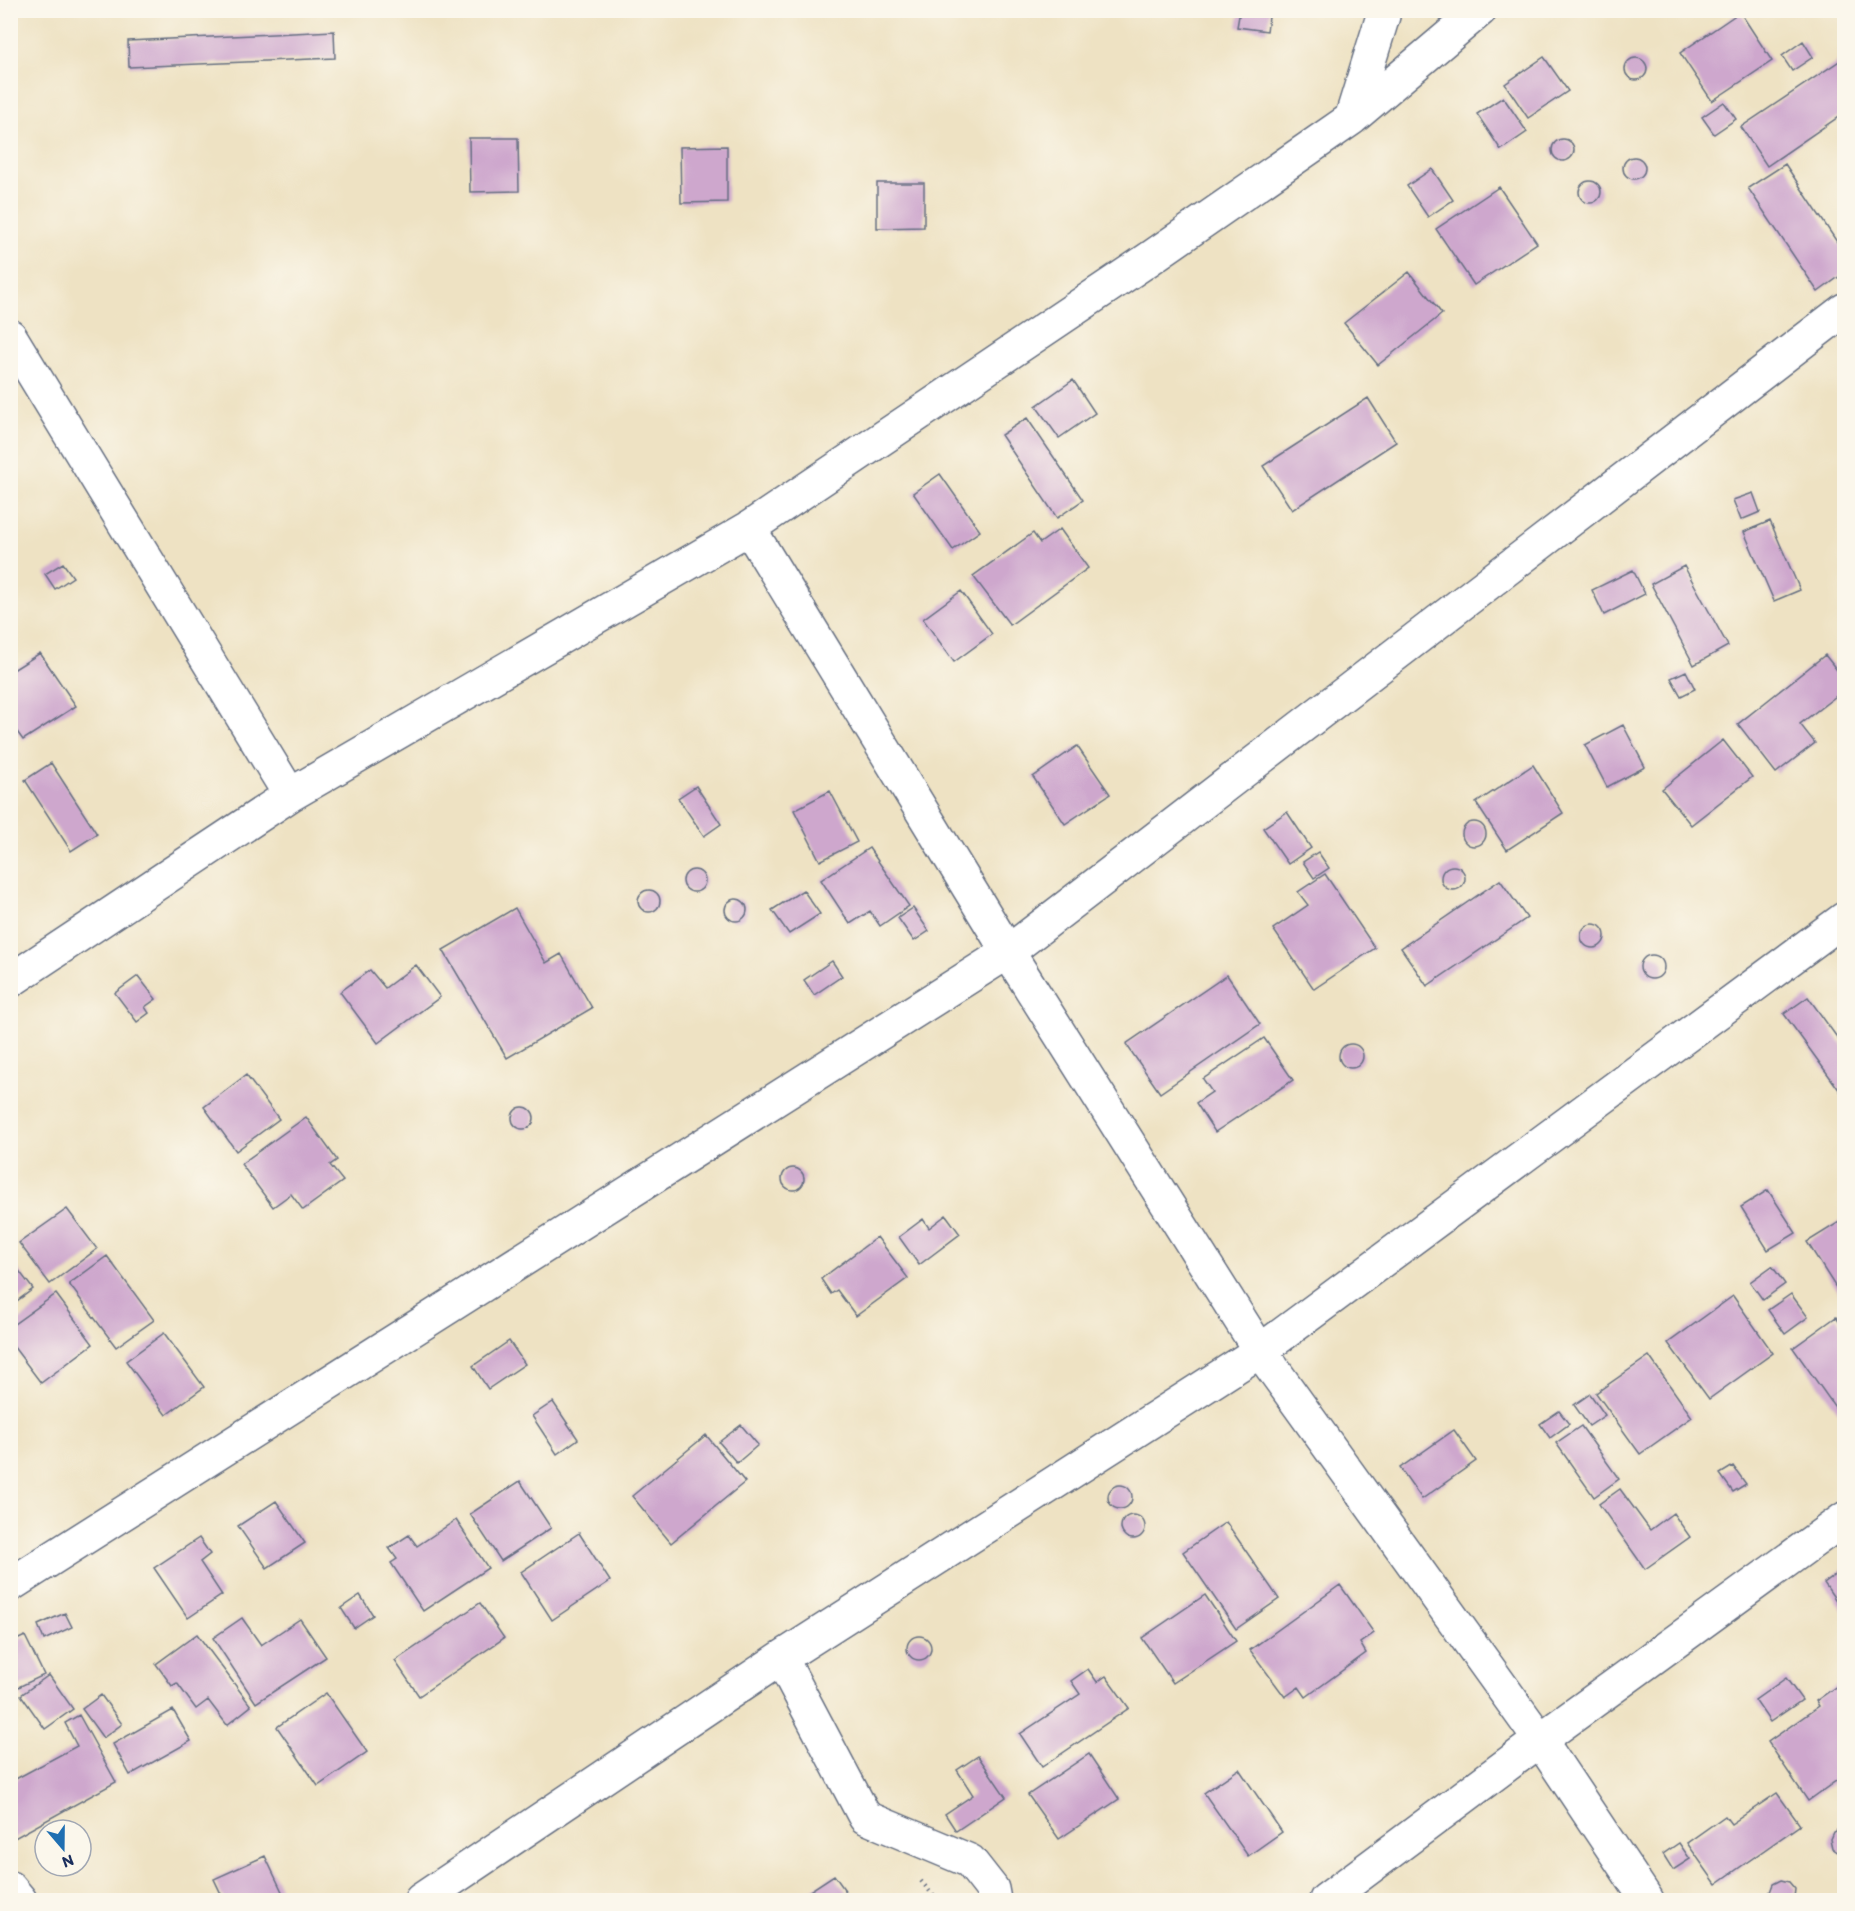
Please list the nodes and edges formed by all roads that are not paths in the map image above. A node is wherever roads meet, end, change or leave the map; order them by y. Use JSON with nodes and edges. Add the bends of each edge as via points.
{"nodes":[{"id":1,"x":1384,"y":10,"type":"edge"},
{"id":2,"x":1480,"y":10,"type":"edge"},
{"id":3,"x":1351,"y":119,"type":"junction"},
{"id":4,"x":1845,"y":310,"type":"edge"},
{"id":5,"x":10,"y":336,"type":"edge"},
{"id":6,"x":749,"y":528,"type":"junction"},
{"id":7,"x":290,"y":795,"type":"junction"},
{"id":8,"x":1845,"y":919,"type":"edge"},
{"id":9,"x":1008,"y":951,"type":"junction"},
{"id":10,"x":10,"y":981,"type":"edge"},
{"id":11,"x":1260,"y":1351,"type":"junction"},
{"id":12,"x":1845,"y":1520,"type":"edge"},
{"id":13,"x":10,"y":1585,"type":"edge"},
{"id":14,"x":781,"y":1658,"type":"junction"},
{"id":15,"x":1540,"y":1740,"type":"junction"},
{"id":16,"x":10,"y":1888,"type":"edge"},
{"id":17,"x":20,"y":1900,"type":"edge"},
{"id":18,"x":421,"y":1900,"type":"edge"},
{"id":19,"x":994,"y":1900,"type":"edge"},
{"id":20,"x":1326,"y":1900,"type":"edge"},
{"id":21,"x":1647,"y":1900,"type":"edge"}],
"edges":[{"from":1,"to":3,"type":"street"},
{"from":2,"to":3,"type":"street"},
{"from":3,"to":6,"type":"street"},
{"from":4,"to":9,"type":"street"},
{"from":5,"to":7,"type":"street"},
{"from":6,"to":7,"type":"street"},
{"from":6,"to":9,"type":"street"},
{"from":7,"to":10,"type":"street"},
{"from":8,"to":11,"type":"street"},
{"from":9,"to":11,"type":"street"},
{"from":9,"to":13,"type":"street"},
{"from":11,"to":14,"type":"street"},
{"from":11,"to":15,"type":"street"},
{"from":12,"to":15,"type":"street"},
{"from":14,"to":18,"type":"street"},
{"from":14,"to":19,"type":"street","via":[[865,1817],[970,1861],[992,1889]]},
{"from":15,"to":20,"type":"street"},
{"from":15,"to":21,"type":"street"},
{"from":16,"to":17,"type":"street"}]}
